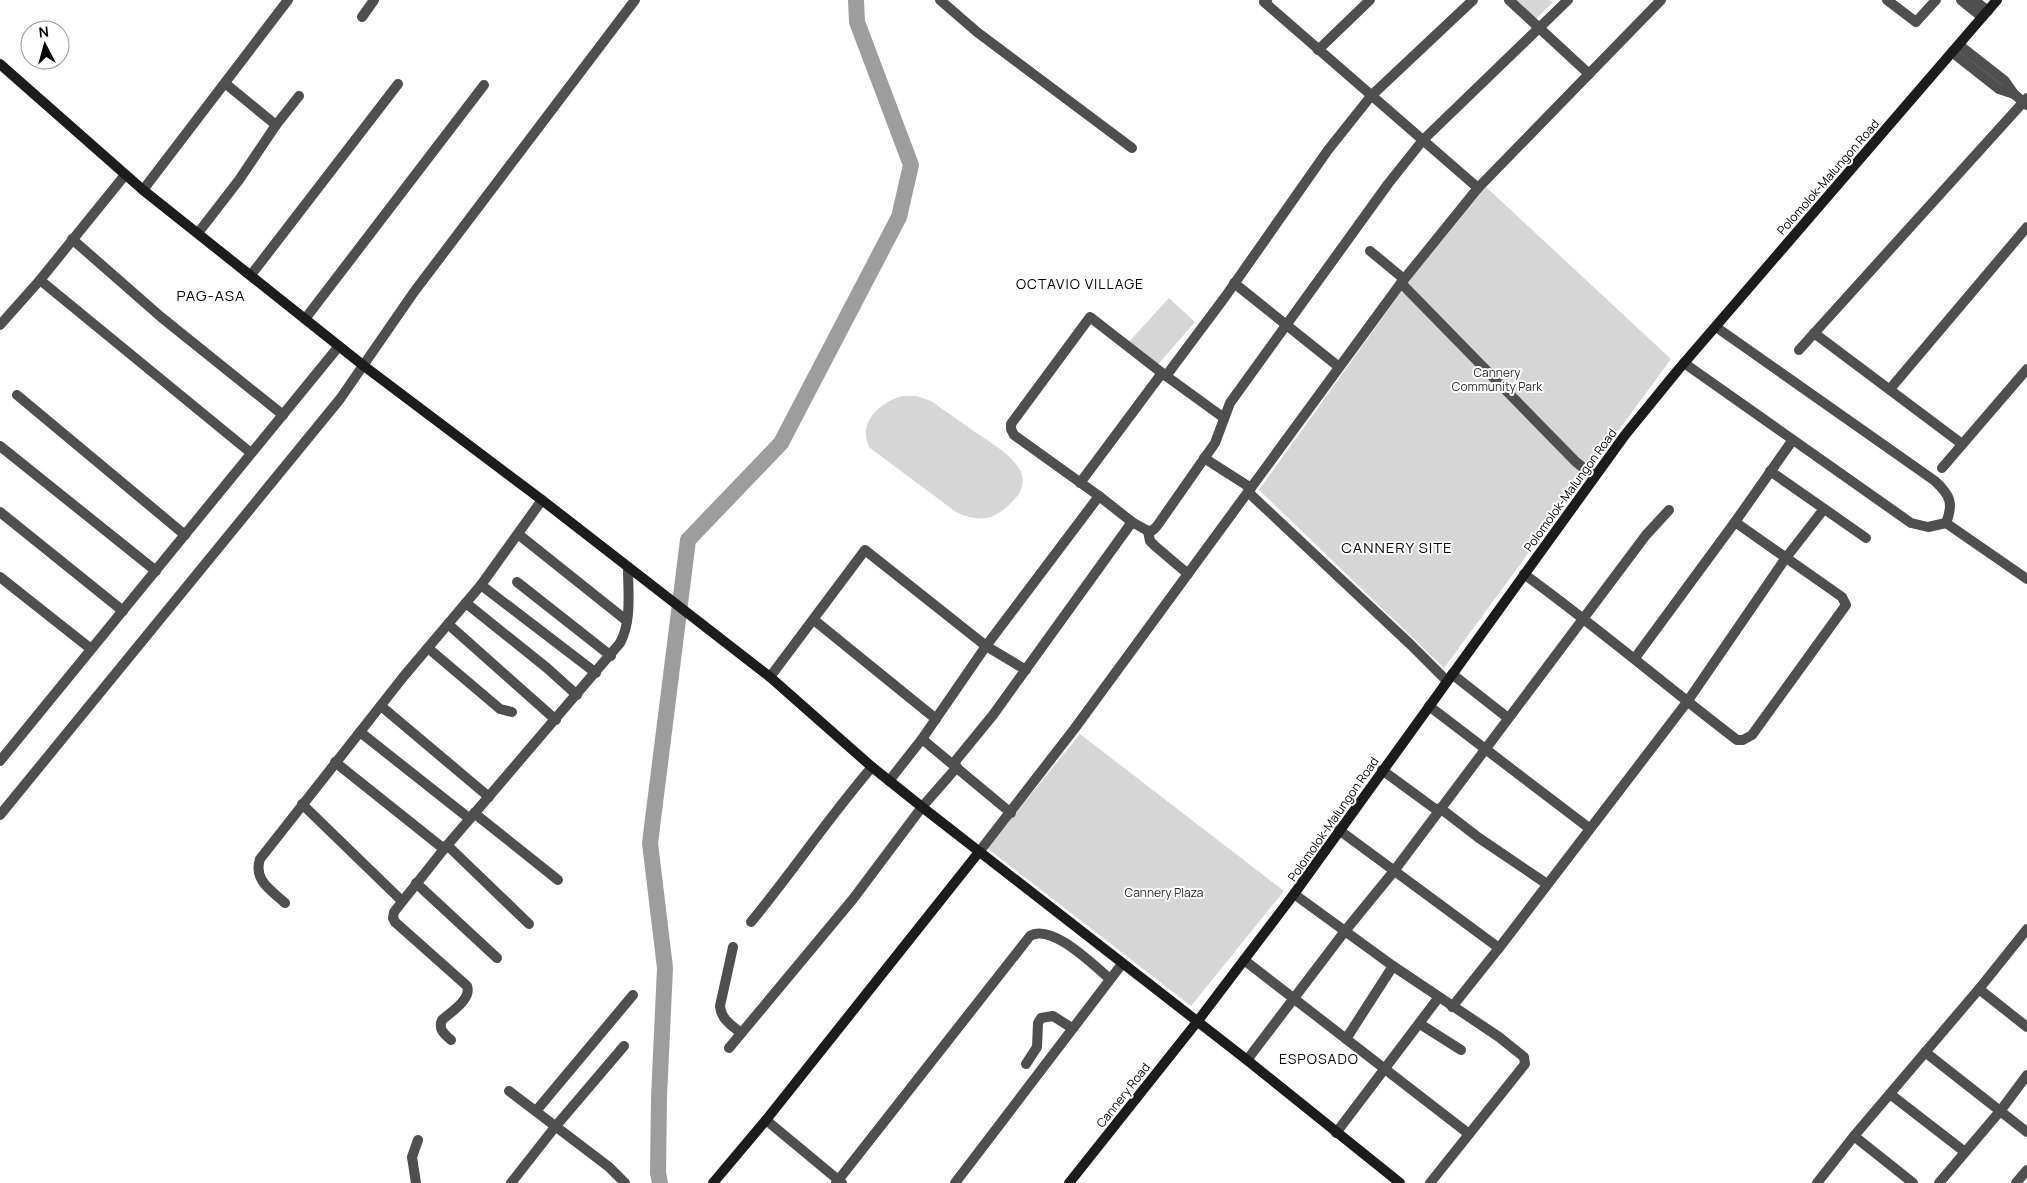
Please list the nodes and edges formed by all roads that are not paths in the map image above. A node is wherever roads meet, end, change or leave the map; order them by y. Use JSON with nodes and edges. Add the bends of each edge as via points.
{"nodes":[{"id":1,"x":288,"y":0,"type":"edge"},
{"id":2,"x":374,"y":0,"type":"edge"},
{"id":3,"x":634,"y":0,"type":"edge"},
{"id":4,"x":940,"y":0,"type":"edge"},
{"id":5,"x":1370,"y":0,"type":"edge"},
{"id":6,"x":1472,"y":0,"type":"edge"},
{"id":7,"x":1509,"y":0,"type":"edge"},
{"id":8,"x":1568,"y":0,"type":"edge"},
{"id":9,"x":1661,"y":0,"type":"edge"},
{"id":10,"x":1887,"y":0,"type":"edge"},
{"id":11,"x":1936,"y":0,"type":"edge"},
{"id":12,"x":1961,"y":0,"type":"edge"},
{"id":13,"x":1974,"y":0,"type":"edge"},
{"id":14,"x":1997,"y":0,"type":"edge"},
{"id":15,"x":1264,"y":1,"type":"edge"},
{"id":16,"x":1985,"y":14,"type":"junction"},
{"id":17,"x":362,"y":17,"type":"dead end"},
{"id":18,"x":1538,"y":27,"type":"junction"},
{"id":19,"x":1956,"y":49,"type":"junction"},
{"id":20,"x":1318,"y":50,"type":"junction"},
{"id":21,"x":0,"y":64,"type":"edge"},
{"id":22,"x":1588,"y":74,"type":"junction"},
{"id":23,"x":226,"y":84,"type":"junction"},
{"id":24,"x":398,"y":84,"type":"dead end"},
{"id":25,"x":484,"y":85,"type":"dead end"},
{"id":26,"x":299,"y":96,"type":"dead end"},
{"id":27,"x":1371,"y":96,"type":"junction"},
{"id":28,"x":2026,"y":102,"type":"edge"},
{"id":29,"x":276,"y":125,"type":"junction"},
{"id":30,"x":1423,"y":140,"type":"junction"},
{"id":31,"x":1132,"y":148,"type":"dead end"},
{"id":32,"x":125,"y":175,"type":"junction"},
{"id":33,"x":1478,"y":188,"type":"junction"},
{"id":34,"x":143,"y":190,"type":"junction"},
{"id":35,"x":2027,"y":227,"type":"edge"},
{"id":36,"x":198,"y":233,"type":"junction"},
{"id":37,"x":72,"y":239,"type":"junction"},
{"id":38,"x":1370,"y":251,"type":"dead end"},
{"id":39,"x":251,"y":275,"type":"junction"},
{"id":40,"x":40,"y":280,"type":"junction"},
{"id":41,"x":1402,"y":281,"type":"junction"},
{"id":42,"x":1234,"y":284,"type":"junction"},
{"id":43,"x":305,"y":319,"type":"junction"},
{"id":44,"x":0,"y":325,"type":"edge"},
{"id":45,"x":1286,"y":326,"type":"junction"},
{"id":46,"x":1716,"y":327,"type":"junction"},
{"id":47,"x":1814,"y":333,"type":"junction"},
{"id":48,"x":339,"y":346,"type":"junction"},
{"id":49,"x":1798,"y":350,"type":"dead end"},
{"id":50,"x":1684,"y":363,"type":"junction"},
{"id":51,"x":364,"y":366,"type":"junction"},
{"id":52,"x":1339,"y":367,"type":"junction"},
{"id":53,"x":2027,"y":370,"type":"edge"},
{"id":54,"x":1164,"y":375,"type":"junction"},
{"id":55,"x":1890,"y":389,"type":"junction"},
{"id":56,"x":17,"y":395,"type":"dead end"},
{"id":57,"x":283,"y":415,"type":"junction"},
{"id":58,"x":1224,"y":418,"type":"junction"},
{"id":59,"x":1792,"y":440,"type":"junction"},
{"id":60,"x":1962,"y":444,"type":"junction"},
{"id":61,"x":0,"y":446,"type":"edge"},
{"id":62,"x":251,"y":453,"type":"junction"},
{"id":63,"x":1204,"y":458,"type":"junction"},
{"id":64,"x":1942,"y":468,"type":"dead end"},
{"id":65,"x":1770,"y":471,"type":"junction"},
{"id":66,"x":1594,"y":476,"type":"junction"},
{"id":67,"x":1080,"y":483,"type":"junction"},
{"id":68,"x":1249,"y":490,"type":"junction"},
{"id":69,"x":1099,"y":496,"type":"junction"},
{"id":70,"x":542,"y":500,"type":"junction"},
{"id":71,"x":1824,"y":509,"type":"junction"},
{"id":72,"x":1670,"y":510,"type":"dead end"},
{"id":73,"x":0,"y":512,"type":"edge"},
{"id":74,"x":1132,"y":522,"type":"junction"},
{"id":75,"x":1735,"y":522,"type":"junction"},
{"id":76,"x":1946,"y":523,"type":"junction"},
{"id":77,"x":1148,"y":531,"type":"junction"},
{"id":78,"x":518,"y":534,"type":"junction"},
{"id":79,"x":185,"y":535,"type":"junction"},
{"id":80,"x":1866,"y":538,"type":"dead end"},
{"id":81,"x":1786,"y":558,"type":"junction"},
{"id":82,"x":628,"y":567,"type":"junction"},
{"id":83,"x":156,"y":571,"type":"junction"},
{"id":84,"x":1188,"y":574,"type":"junction"},
{"id":85,"x":1524,"y":574,"type":"junction"},
{"id":86,"x":0,"y":577,"type":"edge"},
{"id":87,"x":2027,"y":579,"type":"edge"},
{"id":88,"x":517,"y":582,"type":"dead end"},
{"id":89,"x":481,"y":584,"type":"junction"},
{"id":90,"x":466,"y":603,"type":"junction"},
{"id":91,"x":123,"y":611,"type":"junction"},
{"id":92,"x":1584,"y":618,"type":"junction"},
{"id":93,"x":814,"y":620,"type":"junction"},
{"id":94,"x":627,"y":621,"type":"junction"},
{"id":95,"x":448,"y":624,"type":"junction"},
{"id":96,"x":986,"y":646,"type":"junction"},
{"id":97,"x":428,"y":648,"type":"junction"},
{"id":98,"x":92,"y":649,"type":"junction"},
{"id":99,"x":611,"y":656,"type":"junction"},
{"id":100,"x":1635,"y":658,"type":"junction"},
{"id":101,"x":1026,"y":670,"type":"junction"},
{"id":102,"x":596,"y":673,"type":"junction"},
{"id":103,"x":770,"y":677,"type":"junction"},
{"id":104,"x":1449,"y":678,"type":"junction"},
{"id":105,"x":577,"y":695,"type":"junction"},
{"id":106,"x":1687,"y":702,"type":"junction"},
{"id":107,"x":381,"y":706,"type":"junction"},
{"id":108,"x":1429,"y":706,"type":"junction"},
{"id":109,"x":512,"y":712,"type":"dead end"},
{"id":110,"x":1508,"y":718,"type":"junction"},
{"id":111,"x":936,"y":719,"type":"junction"},
{"id":112,"x":556,"y":720,"type":"junction"},
{"id":113,"x":360,"y":732,"type":"junction"},
{"id":114,"x":922,"y":739,"type":"junction"},
{"id":115,"x":1484,"y":748,"type":"junction"},
{"id":116,"x":0,"y":761,"type":"edge"},
{"id":117,"x":335,"y":762,"type":"junction"},
{"id":118,"x":955,"y":765,"type":"junction"},
{"id":119,"x":872,"y":767,"type":"junction"},
{"id":120,"x":1382,"y":770,"type":"junction"},
{"id":121,"x":889,"y":780,"type":"junction"},
{"id":122,"x":489,"y":797,"type":"junction"},
{"id":123,"x":302,"y":804,"type":"junction"},
{"id":124,"x":922,"y":807,"type":"junction"},
{"id":125,"x":1439,"y":810,"type":"junction"},
{"id":126,"x":1011,"y":813,"type":"junction"},
{"id":127,"x":0,"y":816,"type":"edge"},
{"id":128,"x":472,"y":816,"type":"junction"},
{"id":129,"x":1589,"y":828,"type":"junction"},
{"id":130,"x":1339,"y":830,"type":"junction"},
{"id":131,"x":445,"y":847,"type":"junction"},
{"id":132,"x":979,"y":852,"type":"junction"},
{"id":133,"x":1394,"y":870,"type":"junction"},
{"id":134,"x":558,"y":880,"type":"dead end"},
{"id":135,"x":416,"y":883,"type":"junction"},
{"id":136,"x":1547,"y":884,"type":"junction"},
{"id":137,"x":1294,"y":894,"type":"junction"},
{"id":138,"x":402,"y":901,"type":"junction"},
{"id":139,"x":285,"y":903,"type":"dead end"},
{"id":140,"x":751,"y":922,"type":"dead end"},
{"id":141,"x":529,"y":924,"type":"dead end"},
{"id":142,"x":2027,"y":929,"type":"edge"},
{"id":143,"x":1345,"y":931,"type":"junction"},
{"id":144,"x":733,"y":947,"type":"dead end"},
{"id":145,"x":1499,"y":948,"type":"junction"},
{"id":146,"x":497,"y":958,"type":"dead end"},
{"id":147,"x":1244,"y":960,"type":"junction"},
{"id":148,"x":1122,"y":964,"type":"junction"},
{"id":149,"x":1393,"y":966,"type":"junction"},
{"id":150,"x":1110,"y":979,"type":"junction"},
{"id":151,"x":1980,"y":989,"type":"junction"},
{"id":152,"x":633,"y":995,"type":"dead end"},
{"id":153,"x":1439,"y":997,"type":"junction"},
{"id":154,"x":1294,"y":1000,"type":"junction"},
{"id":155,"x":1452,"y":1007,"type":"junction"},
{"id":156,"x":1197,"y":1022,"type":"junction"},
{"id":157,"x":1420,"y":1024,"type":"junction"},
{"id":158,"x":2027,"y":1027,"type":"edge"},
{"id":159,"x":1072,"y":1028,"type":"junction"},
{"id":160,"x":741,"y":1033,"type":"junction"},
{"id":161,"x":1346,"y":1039,"type":"junction"},
{"id":162,"x":451,"y":1040,"type":"dead end"},
{"id":163,"x":624,"y":1046,"type":"dead end"},
{"id":164,"x":729,"y":1048,"type":"dead end"},
{"id":165,"x":1461,"y":1050,"type":"dead end"},
{"id":166,"x":1926,"y":1052,"type":"junction"},
{"id":167,"x":1248,"y":1060,"type":"junction"},
{"id":168,"x":1026,"y":1064,"type":"dead end"},
{"id":169,"x":1385,"y":1069,"type":"junction"},
{"id":170,"x":2027,"y":1075,"type":"edge"},
{"id":171,"x":510,"y":1091,"type":"dead end"},
{"id":172,"x":1890,"y":1094,"type":"junction"},
{"id":173,"x":2001,"y":1110,"type":"junction"},
{"id":174,"x":536,"y":1112,"type":"junction"},
{"id":175,"x":766,"y":1120,"type":"junction"},
{"id":176,"x":555,"y":1127,"type":"junction"},
{"id":177,"x":2027,"y":1132,"type":"edge"},
{"id":178,"x":1336,"y":1133,"type":"junction"},
{"id":179,"x":1468,"y":1134,"type":"junction"},
{"id":180,"x":1854,"y":1136,"type":"junction"},
{"id":181,"x":418,"y":1140,"type":"dead end"},
{"id":182,"x":1965,"y":1152,"type":"junction"},
{"id":183,"x":2027,"y":1170,"type":"edge"},
{"id":184,"x":839,"y":1182,"type":"edge"},
{"id":185,"x":1820,"y":1182,"type":"edge"},
{"id":186,"x":416,"y":1183,"type":"edge"},
{"id":187,"x":511,"y":1183,"type":"edge"},
{"id":188,"x":625,"y":1183,"type":"edge"},
{"id":189,"x":713,"y":1183,"type":"edge"},
{"id":190,"x":955,"y":1183,"type":"edge"},
{"id":191,"x":1069,"y":1183,"type":"edge"},
{"id":192,"x":1400,"y":1183,"type":"edge"},
{"id":193,"x":1430,"y":1183,"type":"edge"},
{"id":194,"x":1914,"y":1183,"type":"edge"},
{"id":195,"x":1939,"y":1183,"type":"edge"},
{"id":196,"x":2016,"y":1183,"type":"edge"}],
"edges":[{"from":1,"to":23,"type":"street"},
{"from":2,"to":17,"type":"street"},
{"from":3,"to":51,"type":"street","via":[[409,299]]},
{"from":4,"to":31,"type":"street","via":[[977,32]]},
{"from":5,"to":20,"type":"street"},
{"from":6,"to":27,"type":"street"},
{"from":7,"to":18,"type":"street"},
{"from":8,"to":18,"type":"street"},
{"from":9,"to":22,"type":"street"},
{"from":10,"to":11,"type":"street","via":[[1916,22]]},
{"from":12,"to":16,"type":"street"},
{"from":13,"to":16,"type":"street"},
{"from":14,"to":16,"type":"street","name":"Polomolok-Malungon Road"},
{"from":15,"to":20,"type":"street"},
{"from":16,"to":19,"type":"street","name":"Polomolok-Malungon Road"},
{"from":18,"to":22,"type":"street"},
{"from":18,"to":30,"type":"street"},
{"from":19,"to":28,"type":"street","via":[[2005,81],[2014,94]]},
{"from":19,"to":46,"type":"street","name":"Polomolok-Malungon Road"},
{"from":20,"to":27,"type":"street"},
{"from":21,"to":32,"type":"street"},
{"from":22,"to":33,"type":"street"},
{"from":23,"to":29,"type":"street"},
{"from":23,"to":34,"type":"street"},
{"from":24,"to":39,"type":"street"},
{"from":25,"to":43,"type":"street"},
{"from":26,"to":29,"type":"street"},
{"from":27,"to":30,"type":"street"},
{"from":27,"to":42,"type":"street"},
{"from":28,"to":47,"type":"street"},
{"from":29,"to":36,"type":"street"},
{"from":30,"to":33,"type":"street"},
{"from":30,"to":45,"type":"street"},
{"from":32,"to":34,"type":"street"},
{"from":32,"to":37,"type":"street"},
{"from":33,"to":41,"type":"street"},
{"from":34,"to":36,"type":"street"},
{"from":35,"to":55,"type":"street"},
{"from":36,"to":39,"type":"street"},
{"from":37,"to":40,"type":"street"},
{"from":37,"to":57,"type":"street","via":[[161,317]]},
{"from":38,"to":41,"type":"street"},
{"from":39,"to":43,"type":"street"},
{"from":40,"to":44,"type":"street"},
{"from":40,"to":62,"type":"street"},
{"from":41,"to":52,"type":"street"},
{"from":41,"to":66,"type":"street","via":[[1576,462]]},
{"from":42,"to":45,"type":"street"},
{"from":42,"to":54,"type":"street"},
{"from":43,"to":48,"type":"street"},
{"from":45,"to":52,"type":"street"},
{"from":45,"to":58,"type":"street","via":[[1230,403]]},
{"from":46,"to":50,"type":"street","name":"Polomolok-Malungon Road"},
{"from":46,"to":76,"type":"street","via":[[1935,481],[1949,498],[1951,507]]},
{"from":47,"to":49,"type":"street"},
{"from":47,"to":55,"type":"street"},
{"from":48,"to":51,"type":"street"},
{"from":48,"to":57,"type":"street"},
{"from":50,"to":59,"type":"street"},
{"from":50,"to":66,"type":"street","name":"Polomolok-Malungon Road"},
{"from":51,"to":70,"type":"street"},
{"from":51,"to":127,"type":"street"},
{"from":52,"to":68,"type":"street"},
{"from":53,"to":60,"type":"street"},
{"from":54,"to":58,"type":"street"},
{"from":54,"to":67,"type":"street"},
{"from":54,"to":67,"type":"street","via":[[1090,317],[1010,427],[1014,435]]},
{"from":55,"to":60,"type":"street"},
{"from":56,"to":79,"type":"street"},
{"from":57,"to":62,"type":"street"},
{"from":58,"to":63,"type":"street"},
{"from":59,"to":65,"type":"street"},
{"from":59,"to":76,"type":"street","via":[[1911,523],[1928,527]]},
{"from":60,"to":64,"type":"street"},
{"from":61,"to":83,"type":"street"},
{"from":62,"to":79,"type":"street"},
{"from":63,"to":68,"type":"street"},
{"from":63,"to":77,"type":"street","via":[[1153,530]]},
{"from":65,"to":71,"type":"street"},
{"from":65,"to":75,"type":"street"},
{"from":66,"to":85,"type":"street","name":"Polomolok-Malungon Road"},
{"from":67,"to":69,"type":"street"},
{"from":68,"to":84,"type":"street"},
{"from":68,"to":104,"type":"street"},
{"from":69,"to":74,"type":"street"},
{"from":69,"to":96,"type":"street"},
{"from":70,"to":78,"type":"street"},
{"from":70,"to":82,"type":"street"},
{"from":71,"to":80,"type":"street"},
{"from":71,"to":81,"type":"street"},
{"from":72,"to":92,"type":"street","via":[[1646,535]]},
{"from":73,"to":91,"type":"street"},
{"from":74,"to":77,"type":"street"},
{"from":74,"to":101,"type":"street"},
{"from":75,"to":81,"type":"street"},
{"from":75,"to":100,"type":"street"},
{"from":76,"to":87,"type":"street"},
{"from":77,"to":84,"type":"street","via":[[1150,541]]},
{"from":78,"to":89,"type":"street"},
{"from":78,"to":94,"type":"street"},
{"from":79,"to":83,"type":"street"},
{"from":81,"to":106,"type":"street"},
{"from":81,"to":106,"type":"street","via":[[1842,597],[1845,608],[1747,739],[1737,740]]},
{"from":82,"to":94,"type":"street"},
{"from":82,"to":103,"type":"street"},
{"from":83,"to":91,"type":"street"},
{"from":84,"to":126,"type":"street"},
{"from":85,"to":92,"type":"street"},
{"from":85,"to":104,"type":"street","name":"Polomolok-Malungon Road"},
{"from":86,"to":98,"type":"street"},
{"from":88,"to":99,"type":"street"},
{"from":89,"to":90,"type":"street"},
{"from":89,"to":102,"type":"street"},
{"from":90,"to":95,"type":"street"},
{"from":90,"to":105,"type":"street"},
{"from":91,"to":98,"type":"street"},
{"from":92,"to":100,"type":"street"},
{"from":92,"to":110,"type":"street"},
{"from":93,"to":96,"type":"street","via":[[865,550]]},
{"from":93,"to":103,"type":"street"},
{"from":93,"to":111,"type":"street"},
{"from":94,"to":99,"type":"street","via":[[625,634]]},
{"from":95,"to":97,"type":"street"},
{"from":95,"to":112,"type":"street"},
{"from":96,"to":101,"type":"street"},
{"from":96,"to":111,"type":"street"},
{"from":97,"to":107,"type":"street"},
{"from":97,"to":109,"type":"street","via":[[500,709]]},
{"from":98,"to":116,"type":"street"},
{"from":99,"to":102,"type":"street"},
{"from":100,"to":106,"type":"street"},
{"from":101,"to":118,"type":"street"},
{"from":102,"to":105,"type":"street"},
{"from":103,"to":119,"type":"street"},
{"from":104,"to":108,"type":"street","name":"Polomolok-Malungon Road"},
{"from":104,"to":110,"type":"street"},
{"from":105,"to":112,"type":"street"},
{"from":106,"to":129,"type":"street"},
{"from":107,"to":113,"type":"street"},
{"from":107,"to":122,"type":"street"},
{"from":108,"to":115,"type":"street"},
{"from":108,"to":120,"type":"street","name":"Polomolok-Malungon Road"},
{"from":110,"to":115,"type":"street"},
{"from":111,"to":114,"type":"street"},
{"from":112,"to":122,"type":"street"},
{"from":113,"to":117,"type":"street"},
{"from":113,"to":128,"type":"street"},
{"from":114,"to":118,"type":"street"},
{"from":114,"to":121,"type":"street"},
{"from":115,"to":125,"type":"street"},
{"from":115,"to":129,"type":"street"},
{"from":117,"to":123,"type":"street"},
{"from":117,"to":131,"type":"street"},
{"from":118,"to":124,"type":"street"},
{"from":118,"to":126,"type":"street"},
{"from":119,"to":121,"type":"street"},
{"from":119,"to":140,"type":"street"},
{"from":120,"to":125,"type":"street"},
{"from":120,"to":130,"type":"street","name":"Polomolok-Malungon Road"},
{"from":121,"to":124,"type":"street"},
{"from":122,"to":128,"type":"street"},
{"from":123,"to":138,"type":"street"},
{"from":123,"to":139,"type":"street","via":[[268,846],[257,867],[264,883]]},
{"from":124,"to":132,"type":"street"},
{"from":124,"to":160,"type":"street","via":[[853,899]]},
{"from":125,"to":133,"type":"street"},
{"from":125,"to":136,"type":"street"},
{"from":126,"to":132,"type":"street"},
{"from":128,"to":131,"type":"street"},
{"from":128,"to":134,"type":"street"},
{"from":129,"to":136,"type":"street"},
{"from":130,"to":133,"type":"street"},
{"from":130,"to":137,"type":"street","name":"Polomolok-Malungon Road"},
{"from":131,"to":135,"type":"street"},
{"from":131,"to":141,"type":"street"},
{"from":132,"to":148,"type":"street"},
{"from":132,"to":175,"type":"street"},
{"from":133,"to":143,"type":"street"},
{"from":133,"to":145,"type":"street"},
{"from":135,"to":138,"type":"street"},
{"from":135,"to":146,"type":"street"},
{"from":136,"to":145,"type":"street"},
{"from":137,"to":143,"type":"street"},
{"from":137,"to":147,"type":"street","name":"Polomolok-Malungon Road"},
{"from":138,"to":162,"type":"street","via":[[394,912],[395,922],[462,980],[468,990],[466,998],[440,1024]]},
{"from":142,"to":151,"type":"street"},
{"from":143,"to":149,"type":"street"},
{"from":143,"to":154,"type":"street"},
{"from":144,"to":160,"type":"street","via":[[720,1006],[724,1019]]},
{"from":145,"to":155,"type":"street"},
{"from":147,"to":154,"type":"street"},
{"from":147,"to":156,"type":"street","name":"Polomolok-Malungon Road"},
{"from":148,"to":150,"type":"street"},
{"from":148,"to":156,"type":"street"},
{"from":149,"to":153,"type":"street"},
{"from":149,"to":161,"type":"street"},
{"from":150,"to":159,"type":"street"},
{"from":150,"to":184,"type":"street","via":[[1060,939],[1035,932]]},
{"from":151,"to":158,"type":"street"},
{"from":151,"to":166,"type":"street"},
{"from":152,"to":174,"type":"street"},
{"from":153,"to":155,"type":"street"},
{"from":153,"to":157,"type":"street"},
{"from":154,"to":161,"type":"street"},
{"from":154,"to":167,"type":"street"},
{"from":155,"to":179,"type":"street","via":[[1523,1055],[1525,1061]]},
{"from":156,"to":167,"type":"street"},
{"from":156,"to":191,"type":"street","name":"Cannery Road"},
{"from":157,"to":165,"type":"street"},
{"from":157,"to":169,"type":"street"},
{"from":159,"to":168,"type":"street","via":[[1053,1016],[1041,1018],[1037,1047]]},
{"from":159,"to":190,"type":"street"},
{"from":160,"to":164,"type":"street"},
{"from":161,"to":169,"type":"street"},
{"from":163,"to":176,"type":"street"},
{"from":166,"to":172,"type":"street"},
{"from":166,"to":173,"type":"street"},
{"from":167,"to":178,"type":"street"},
{"from":169,"to":178,"type":"street"},
{"from":169,"to":179,"type":"street"},
{"from":170,"to":173,"type":"street"},
{"from":171,"to":174,"type":"street"},
{"from":172,"to":180,"type":"street"},
{"from":172,"to":182,"type":"street"},
{"from":173,"to":177,"type":"street"},
{"from":173,"to":182,"type":"street"},
{"from":174,"to":176,"type":"street"},
{"from":175,"to":184,"type":"street"},
{"from":175,"to":189,"type":"street"},
{"from":176,"to":187,"type":"street"},
{"from":176,"to":188,"type":"street"},
{"from":178,"to":192,"type":"street"},
{"from":179,"to":193,"type":"street"},
{"from":180,"to":185,"type":"street"},
{"from":180,"to":194,"type":"street"},
{"from":181,"to":186,"type":"street","via":[[412,1157]]},
{"from":182,"to":195,"type":"street"},
{"from":183,"to":196,"type":"street"}]}
